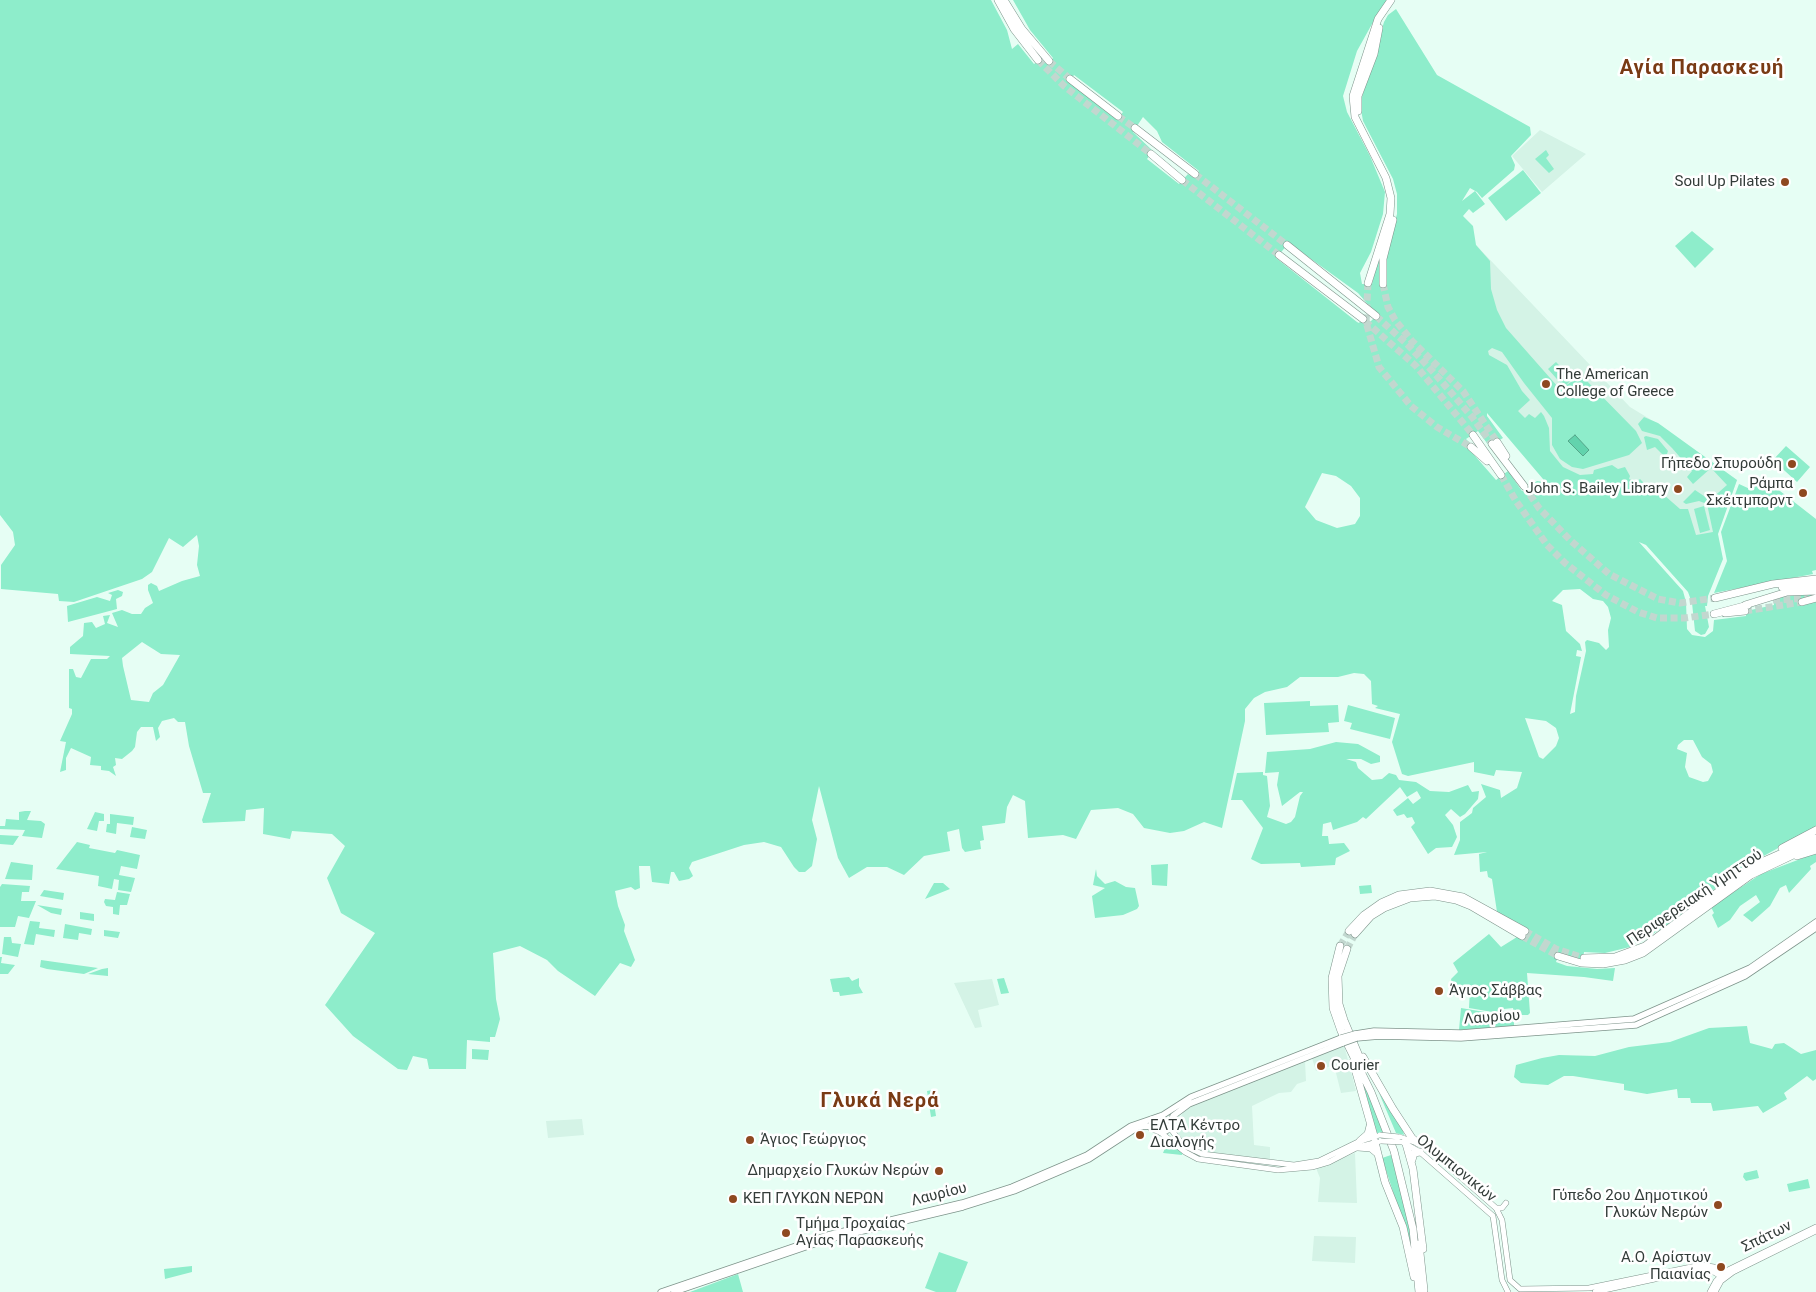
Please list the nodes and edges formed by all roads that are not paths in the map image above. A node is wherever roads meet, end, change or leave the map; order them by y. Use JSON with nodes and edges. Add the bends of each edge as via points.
{"nodes":[{"id":1,"x":998,"y":0,"type":"edge"},
{"id":2,"x":1004,"y":0,"type":"edge"},
{"id":3,"x":1390,"y":3,"type":"edge"},
{"id":4,"x":1038,"y":60,"type":"tunnel mouth"},
{"id":5,"x":1049,"y":61,"type":"tunnel mouth"},
{"id":6,"x":1070,"y":79,"type":"tunnel mouth"},
{"id":7,"x":1118,"y":116,"type":"tunnel mouth"},
{"id":8,"x":1135,"y":128,"type":"tunnel mouth"},
{"id":9,"x":1151,"y":154,"type":"tunnel mouth"},
{"id":10,"x":1195,"y":174,"type":"tunnel mouth"},
{"id":11,"x":1182,"y":180,"type":"tunnel mouth"},
{"id":12,"x":1287,"y":245,"type":"tunnel mouth"},
{"id":13,"x":1279,"y":255,"type":"tunnel mouth"},
{"id":14,"x":1368,"y":283,"type":"tunnel mouth"},
{"id":15,"x":1383,"y":284,"type":"tunnel mouth"},
{"id":16,"x":1376,"y":316,"type":"tunnel mouth"},
{"id":17,"x":1363,"y":319,"type":"tunnel mouth"},
{"id":18,"x":1473,"y":435,"type":"tunnel mouth"},
{"id":19,"x":1494,"y":443,"type":"tunnel mouth"},
{"id":20,"x":1471,"y":447,"type":"tunnel mouth"},
{"id":21,"x":1522,"y":483,"type":"tunnel mouth"},
{"id":22,"x":1816,"y":578,"type":"edge"},
{"id":23,"x":1816,"y":586,"type":"edge"},
{"id":24,"x":1816,"y":591,"type":"edge"},
{"id":25,"x":1816,"y":598,"type":"edge"},
{"id":26,"x":1773,"y":600,"type":"tunnel mouth"},
{"id":27,"x":1802,"y":602,"type":"tunnel mouth"},
{"id":28,"x":1745,"y":608,"type":"junction"},
{"id":29,"x":1714,"y":614,"type":"tunnel mouth"},
{"id":30,"x":1816,"y":830,"type":"edge"},
{"id":31,"x":1816,"y":838,"type":"edge"},
{"id":32,"x":1816,"y":844,"type":"edge"},
{"id":33,"x":1816,"y":850,"type":"edge"},
{"id":34,"x":1742,"y":874,"type":"junction"},
{"id":35,"x":1751,"y":875,"type":"junction"},
{"id":36,"x":1816,"y":922,"type":"edge"},
{"id":37,"x":1816,"y":928,"type":"edge"},
{"id":38,"x":1352,"y":932,"type":"tunnel mouth"},
{"id":39,"x":1524,"y":934,"type":"tunnel mouth"},
{"id":40,"x":1558,"y":956,"type":"tunnel mouth"},
{"id":41,"x":1584,"y":958,"type":"tunnel mouth"},
{"id":42,"x":1354,"y":1035,"type":"junction"},
{"id":43,"x":1342,"y":1037,"type":"junction"},
{"id":44,"x":1160,"y":1116,"type":"junction"},
{"id":45,"x":1171,"y":1121,"type":"junction"},
{"id":46,"x":1370,"y":1124,"type":"junction"},
{"id":47,"x":1405,"y":1127,"type":"junction"},
{"id":48,"x":1170,"y":1128,"type":"junction"},
{"id":49,"x":1157,"y":1130,"type":"junction"},
{"id":50,"x":1377,"y":1139,"type":"junction"},
{"id":51,"x":1403,"y":1140,"type":"junction"},
{"id":52,"x":1418,"y":1143,"type":"junction"},
{"id":53,"x":1359,"y":1144,"type":"junction"},
{"id":54,"x":1420,"y":1152,"type":"junction"},
{"id":55,"x":1377,"y":1153,"type":"junction"},
{"id":56,"x":1412,"y":1160,"type":"junction"},
{"id":57,"x":1506,"y":1203,"type":"dead end"},
{"id":58,"x":1496,"y":1208,"type":"junction"},
{"id":59,"x":1489,"y":1225,"type":"dead end"},
{"id":60,"x":1816,"y":1227,"type":"edge"},
{"id":61,"x":1816,"y":1232,"type":"edge"},
{"id":62,"x":1497,"y":1237,"type":"junction"},
{"id":63,"x":1723,"y":1276,"type":"junction"},
{"id":64,"x":1596,"y":1289,"type":"edge"},
{"id":65,"x":661,"y":1292,"type":"edge"},
{"id":66,"x":674,"y":1292,"type":"edge"},
{"id":67,"x":1418,"y":1292,"type":"edge"},
{"id":68,"x":1424,"y":1292,"type":"edge"},
{"id":69,"x":1508,"y":1292,"type":"edge"},
{"id":70,"x":1710,"y":1292,"type":"edge"},
{"id":71,"x":1714,"y":1292,"type":"edge"}],
"edges":[{"from":1,"to":4,"type":"highway"},
{"from":2,"to":5,"type":"highway"},
{"from":3,"to":14,"type":"highway","via":[[1378,19],[1353,96],[1355,117],[1386,178],[1391,198],[1390,214]]},
{"from":3,"to":15,"type":"highway","via":[[1395,6],[1382,17],[1374,54],[1357,103],[1360,119],[1390,177],[1395,196],[1394,215],[1383,259]]},
{"from":6,"to":7,"type":"highway"},
{"from":8,"to":10,"type":"highway"},
{"from":9,"to":11,"type":"highway"},
{"from":12,"to":16,"type":"highway"},
{"from":13,"to":17,"type":"highway"},
{"from":18,"to":20,"type":"highway","via":[[1501,475]]},
{"from":19,"to":21,"type":"highway"},
{"from":22,"to":23,"type":"highway","via":[[1773,584],[1716,598],[1788,586]]},
{"from":24,"to":28,"type":"highway","via":[[1787,592]]},
{"from":25,"to":27,"type":"highway"},
{"from":26,"to":28,"type":"highway"},
{"from":28,"to":29,"type":"highway"},
{"from":30,"to":34,"type":"highway","via":[[1762,859]]},
{"from":31,"to":34,"type":"highway","name":"Περιφερειακή Υμηττού"},
{"from":32,"to":35,"type":"highway","name":"Περιφερειακή Υμηττού"},
{"from":33,"to":35,"type":"highway"},
{"from":34,"to":41,"type":"highway","name":"Περιφερειακή Υμηττού","via":[[1645,946],[1615,957]]},
{"from":35,"to":40,"type":"highway","name":"Περιφερειακή Υμηττού","via":[[1643,953],[1603,964],[1581,963]]},
{"from":36,"to":42,"type":"main road","name":"Λαυρίου","via":[[1750,968],[1634,1019],[1466,1033],[1374,1031]]},
{"from":37,"to":42,"type":"main road","name":"Λαυρίου","via":[[1745,976],[1636,1024],[1466,1038]]},
{"from":38,"to":39,"type":"highway","via":[[1372,908],[1390,899],[1421,891],[1456,897],[1486,908]]},
{"from":42,"to":43,"type":"main road","name":"Λαυρίου","bridge":true},
{"from":42,"to":43,"type":"highway","via":[[1342,1014],[1338,987],[1344,947],[1334,967],[1331,989]]},
{"from":42,"to":47,"type":"highway"},
{"from":42,"to":68,"type":"highway","via":[[1390,1126],[1405,1175],[1421,1255]]},
{"from":43,"to":44,"type":"main road","name":"Λαυρίου","via":[[1191,1097]]},
{"from":43,"to":45,"type":"main road","name":"Λαυρίου","via":[[1192,1102],[1178,1111]]},
{"from":43,"to":46,"type":"highway"},
{"from":43,"to":67,"type":"highway","via":[[1377,1107],[1401,1174],[1413,1229]]},
{"from":44,"to":45,"type":"main road"},
{"from":44,"to":49,"type":"main road","via":[[1154,1123]]},
{"from":44,"to":65,"type":"main road","name":"Λαυρίου","via":[[1132,1126],[1087,1155],[1012,1187],[962,1203],[828,1234]]},
{"from":45,"to":48,"type":"main road"},
{"from":46,"to":50,"type":"highway"},
{"from":46,"to":53,"type":"highway","via":[[1368,1134]]},
{"from":47,"to":51,"type":"highway"},
{"from":47,"to":52,"type":"highway"},
{"from":48,"to":49,"type":"main road","name":"Λαυρίου"},
{"from":48,"to":53,"type":"main road","name":"Ολυμπιονικών","via":[[1182,1145],[1199,1153],[1279,1165],[1319,1161]]},
{"from":49,"to":53,"type":"main road","name":"Ολυμπιονικών","via":[[1198,1159],[1278,1170],[1321,1165]]},
{"from":49,"to":66,"type":"main road","name":"Λαυρίου","via":[[1148,1126],[1138,1128],[1089,1159],[1014,1191],[964,1207],[829,1238]]},
{"from":50,"to":51,"type":"main road","name":"Ολυμπιονικών","bridge":true},
{"from":50,"to":53,"type":"main road","name":"Ολυμπιονικών"},
{"from":50,"to":55,"type":"highway"},
{"from":51,"to":52,"type":"main road","name":"Ολυμπιονικών"},
{"from":51,"to":54,"type":"main road","name":"Ολυμπιονικών"},
{"from":51,"to":56,"type":"highway"},
{"from":52,"to":58,"type":"main road","name":"Ολυμπιονικών"},
{"from":53,"to":55,"type":"highway"},
{"from":54,"to":56,"type":"highway","via":[[1414,1153]]},
{"from":54,"to":62,"type":"main road","name":"Ολυμπιονικών","via":[[1490,1213]]},
{"from":55,"to":67,"type":"highway","via":[[1403,1227]]},
{"from":56,"to":68,"type":"highway","via":[[1423,1250]]},
{"from":57,"to":58,"type":"main road","via":[[1502,1208]]},
{"from":58,"to":64,"type":"main road","name":"Ολυμπιονικών","via":[[1502,1220],[1510,1280],[1515,1287],[1522,1290]]},
{"from":59,"to":62,"type":"main road"},
{"from":60,"to":63,"type":"main road","name":"Σπάτων"},
{"from":61,"to":63,"type":"main road","name":"Σπάτων"},
{"from":62,"to":69,"type":"main road","name":"Ολυμπιονικών","via":[[1502,1280]]},
{"from":63,"to":64,"type":"main road","name":"Ολυμπιονικών","via":[[1698,1269],[1607,1290]]},
{"from":63,"to":64,"type":"main road","via":[[1707,1265],[1698,1265]]},
{"from":63,"to":70,"type":"main road"},
{"from":63,"to":71,"type":"main road","name":"Σπάτων"}]}
